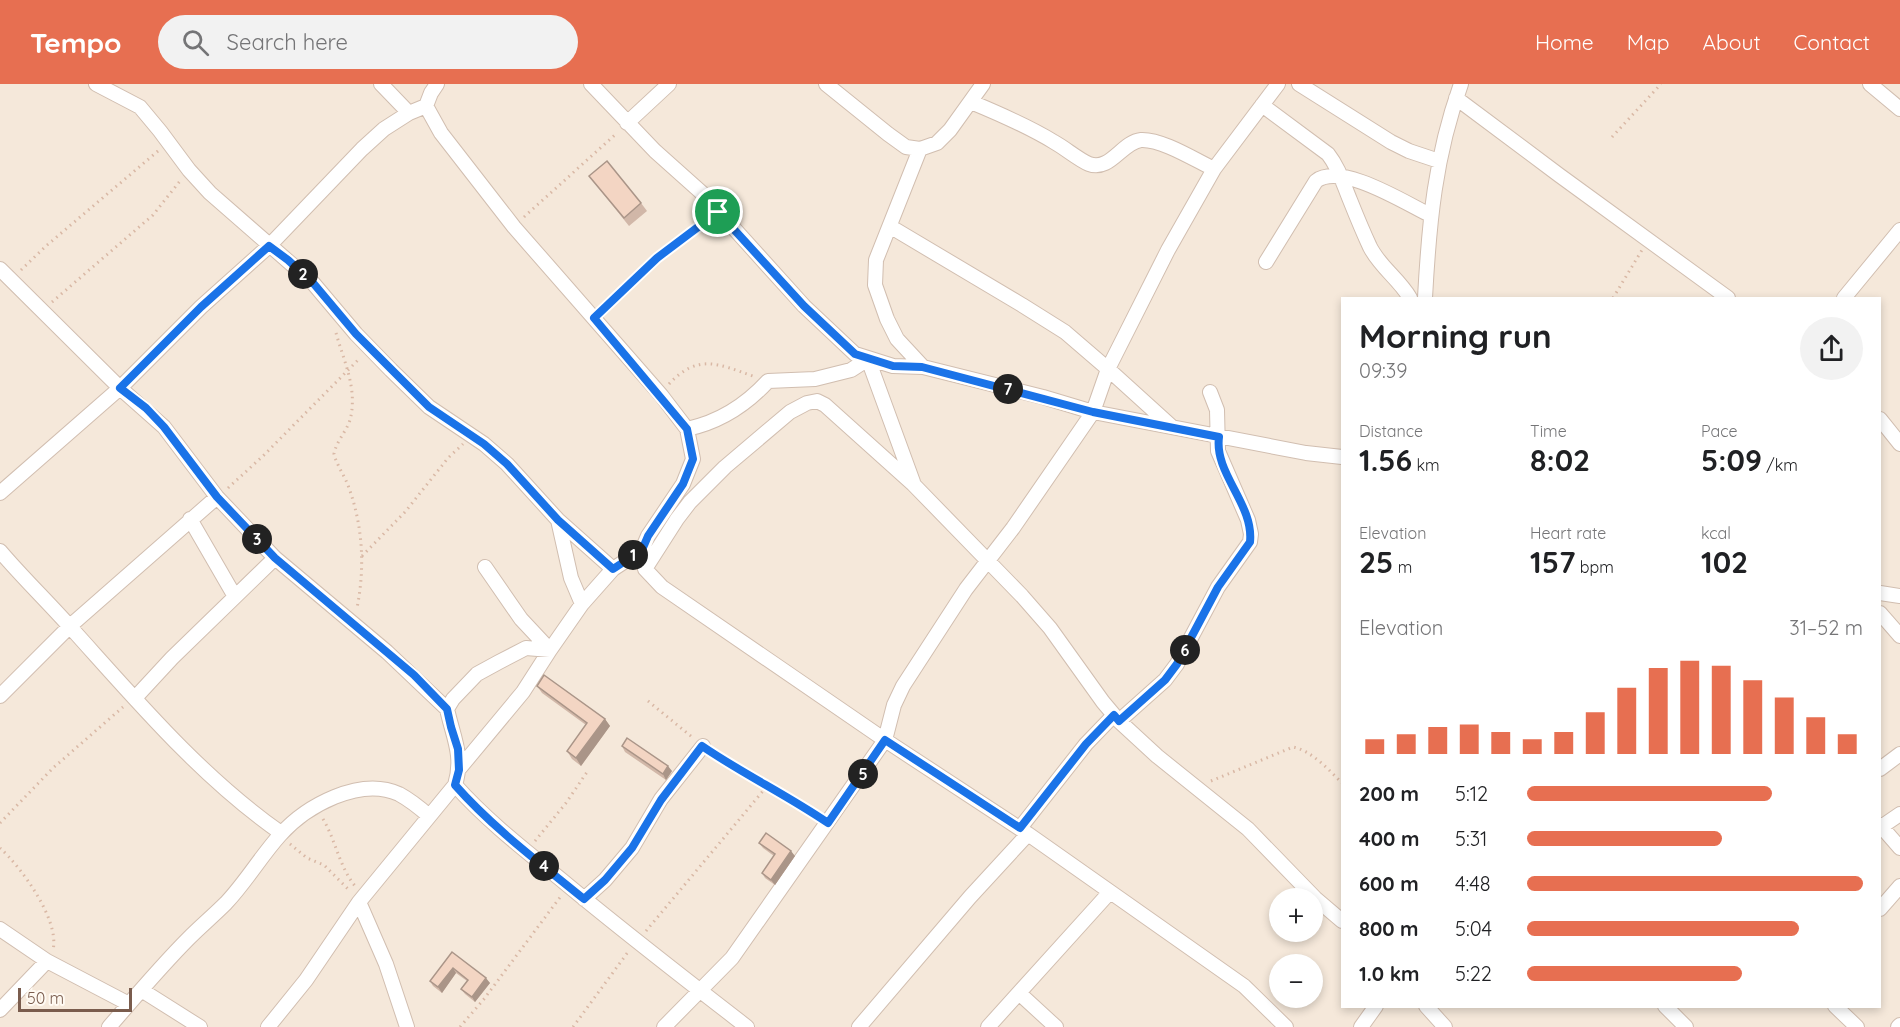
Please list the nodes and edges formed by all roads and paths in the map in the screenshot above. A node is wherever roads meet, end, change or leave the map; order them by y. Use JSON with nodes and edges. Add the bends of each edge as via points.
{"nodes":[{"id":1,"x":96,"y":84,"type":"edge"},
{"id":2,"x":381,"y":84,"type":"edge"},
{"id":3,"x":437,"y":84,"type":"edge"},
{"id":4,"x":591,"y":84,"type":"edge"},
{"id":5,"x":669,"y":84,"type":"edge"},
{"id":6,"x":826,"y":84,"type":"edge"},
{"id":7,"x":983,"y":84,"type":"edge"},
{"id":8,"x":1278,"y":84,"type":"edge"},
{"id":9,"x":1299,"y":84,"type":"edge"},
{"id":10,"x":1461,"y":84,"type":"edge"},
{"id":11,"x":1661,"y":84,"type":"edge"},
{"id":12,"x":1870,"y":84,"type":"edge"},
{"id":13,"x":1456,"y":98,"type":"junction"},
{"id":14,"x":971,"y":102,"type":"junction"},
{"id":15,"x":1262,"y":105,"type":"junction"},
{"id":16,"x":426,"y":106,"type":"junction"},
{"id":17,"x":1900,"y":109,"type":"edge"},
{"id":18,"x":409,"y":113,"type":"junction"},
{"id":19,"x":627,"y":123,"type":"junction"},
{"id":20,"x":1612,"y":137,"type":"dead end"},
{"id":21,"x":169,"y":142,"type":"junction"},
{"id":22,"x":920,"y":149,"type":"junction"},
{"id":23,"x":1439,"y":161,"type":"junction"},
{"id":24,"x":1214,"y":169,"type":"junction"},
{"id":25,"x":189,"y":170,"type":"junction"},
{"id":26,"x":1342,"y":177,"type":"junction"},
{"id":27,"x":718,"y":212,"type":"junction"},
{"id":28,"x":1430,"y":215,"type":"junction"},
{"id":29,"x":514,"y":226,"type":"junction"},
{"id":30,"x":891,"y":228,"type":"junction"},
{"id":31,"x":1900,"y":230,"type":"edge"},
{"id":32,"x":1648,"y":241,"type":"junction"},
{"id":33,"x":269,"y":246,"type":"junction"},
{"id":34,"x":1266,"y":262,"type":"dead end"},
{"id":35,"x":0,"y":269,"type":"edge"},
{"id":36,"x":11,"y":280,"type":"junction"},
{"id":37,"x":1409,"y":297,"type":"edge"},
{"id":38,"x":1425,"y":297,"type":"edge"},
{"id":39,"x":1614,"y":297,"type":"edge"},
{"id":40,"x":1727,"y":297,"type":"edge"},
{"id":41,"x":1845,"y":297,"type":"edge"},
{"id":42,"x":334,"y":308,"type":"junction"},
{"id":43,"x":42,"y":311,"type":"junction"},
{"id":44,"x":594,"y":318,"type":"junction"},
{"id":45,"x":868,"y":359,"type":"junction"},
{"id":46,"x":922,"y":367,"type":"junction"},
{"id":47,"x":348,"y":369,"type":"junction"},
{"id":48,"x":1108,"y":369,"type":"junction"},
{"id":49,"x":768,"y":381,"type":"junction"},
{"id":50,"x":120,"y":388,"type":"junction"},
{"id":51,"x":1210,"y":392,"type":"dead end"},
{"id":52,"x":661,"y":395,"type":"junction"},
{"id":53,"x":1093,"y":412,"type":"junction"},
{"id":54,"x":1881,"y":420,"type":"edge"},
{"id":55,"x":1173,"y":428,"type":"junction"},
{"id":56,"x":687,"y":429,"type":"junction"},
{"id":57,"x":473,"y":437,"type":"junction"},
{"id":58,"x":1219,"y":437,"type":"junction"},
{"id":59,"x":1900,"y":444,"type":"edge"},
{"id":60,"x":1341,"y":457,"type":"edge"},
{"id":61,"x":913,"y":484,"type":"junction"},
{"id":62,"x":0,"y":494,"type":"edge"},
{"id":63,"x":217,"y":497,"type":"junction"},
{"id":64,"x":190,"y":519,"type":"junction"},
{"id":65,"x":558,"y":520,"type":"junction"},
{"id":66,"x":642,"y":550,"type":"junction"},
{"id":67,"x":0,"y":551,"type":"edge"},
{"id":68,"x":362,"y":556,"type":"junction"},
{"id":69,"x":275,"y":558,"type":"junction"},
{"id":70,"x":988,"y":561,"type":"junction"},
{"id":71,"x":485,"y":567,"type":"dead end"},
{"id":72,"x":613,"y":569,"type":"junction"},
{"id":73,"x":645,"y":569,"type":"junction"},
{"id":74,"x":1881,"y":592,"type":"edge"},
{"id":75,"x":234,"y":595,"type":"junction"},
{"id":76,"x":1900,"y":596,"type":"edge"},
{"id":77,"x":582,"y":604,"type":"junction"},
{"id":78,"x":1881,"y":614,"type":"edge"},
{"id":79,"x":354,"y":625,"type":"junction"},
{"id":80,"x":70,"y":626,"type":"junction"},
{"id":81,"x":1900,"y":636,"type":"edge"},
{"id":82,"x":550,"y":650,"type":"junction"},
{"id":83,"x":0,"y":696,"type":"edge"},
{"id":84,"x":135,"y":698,"type":"junction"},
{"id":85,"x":648,"y":701,"type":"dead end"},
{"id":86,"x":447,"y":709,"type":"junction"},
{"id":87,"x":1116,"y":718,"type":"junction"},
{"id":88,"x":885,"y":740,"type":"junction"},
{"id":89,"x":702,"y":746,"type":"junction"},
{"id":90,"x":1900,"y":754,"type":"edge"},
{"id":91,"x":1881,"y":768,"type":"edge"},
{"id":92,"x":459,"y":770,"type":"junction"},
{"id":93,"x":587,"y":772,"type":"dead end"},
{"id":94,"x":1341,"y":782,"type":"edge"},
{"id":95,"x":455,"y":785,"type":"junction"},
{"id":96,"x":768,"y":785,"type":"junction"},
{"id":97,"x":1196,"y":789,"type":"junction"},
{"id":98,"x":318,"y":805,"type":"junction"},
{"id":99,"x":1900,"y":814,"type":"edge"},
{"id":100,"x":429,"y":816,"type":"junction"},
{"id":101,"x":0,"y":823,"type":"edge"},
{"id":102,"x":828,"y":823,"type":"junction"},
{"id":103,"x":1881,"y":825,"type":"edge"},
{"id":104,"x":1881,"y":827,"type":"edge"},
{"id":105,"x":1024,"y":831,"type":"junction"},
{"id":106,"x":281,"y":833,"type":"junction"},
{"id":107,"x":0,"y":848,"type":"edge"},
{"id":108,"x":1900,"y":848,"type":"edge"},
{"id":109,"x":526,"y":852,"type":"junction"},
{"id":110,"x":568,"y":886,"type":"junction"},
{"id":111,"x":1900,"y":886,"type":"edge"},
{"id":112,"x":1110,"y":892,"type":"junction"},
{"id":113,"x":362,"y":899,"type":"junction"},
{"id":114,"x":584,"y":899,"type":"junction"},
{"id":115,"x":1881,"y":908,"type":"edge"},
{"id":116,"x":1341,"y":920,"type":"edge"},
{"id":117,"x":2,"y":935,"type":"edge"},
{"id":118,"x":637,"y":942,"type":"junction"},
{"id":119,"x":47,"y":961,"type":"junction"},
{"id":120,"x":143,"y":990,"type":"junction"},
{"id":121,"x":700,"y":991,"type":"junction"},
{"id":122,"x":1020,"y":994,"type":"junction"},
{"id":123,"x":129,"y":1004,"type":"junction"},
{"id":124,"x":1375,"y":1008,"type":"edge"},
{"id":125,"x":1427,"y":1008,"type":"edge"},
{"id":126,"x":1667,"y":1008,"type":"edge"},
{"id":127,"x":1837,"y":1008,"type":"edge"},
{"id":128,"x":0,"y":1010,"type":"edge"},
{"id":129,"x":1855,"y":1026,"type":"edge"},
{"id":130,"x":109,"y":1027,"type":"edge"},
{"id":131,"x":201,"y":1027,"type":"edge"},
{"id":132,"x":268,"y":1027,"type":"edge"},
{"id":133,"x":406,"y":1027,"type":"edge"},
{"id":134,"x":460,"y":1027,"type":"edge"},
{"id":135,"x":573,"y":1027,"type":"edge"},
{"id":136,"x":664,"y":1027,"type":"edge"},
{"id":137,"x":747,"y":1027,"type":"edge"},
{"id":138,"x":859,"y":1027,"type":"edge"},
{"id":139,"x":988,"y":1027,"type":"edge"},
{"id":140,"x":1056,"y":1027,"type":"edge"},
{"id":141,"x":1286,"y":1027,"type":"edge"},
{"id":142,"x":1361,"y":1027,"type":"edge"},
{"id":143,"x":1445,"y":1027,"type":"edge"},
{"id":144,"x":1686,"y":1027,"type":"edge"}],
"edges":[{"from":1,"to":21,"type":"street","via":[[140,107]]},
{"from":2,"to":18,"type":"street"},
{"from":3,"to":16,"type":"street"},
{"from":4,"to":19,"type":"street"},
{"from":5,"to":19,"type":"street"},
{"from":6,"to":22,"type":"street","via":[[906,147]]},
{"from":7,"to":14,"type":"street"},
{"from":8,"to":15,"type":"street"},
{"from":9,"to":23,"type":"street","via":[[1391,142]]},
{"from":10,"to":13,"type":"street"},
{"from":11,"to":20,"type":"path"},
{"from":12,"to":17,"type":"street"},
{"from":13,"to":23,"type":"street"},
{"from":13,"to":32,"type":"street"},
{"from":14,"to":22,"type":"street","via":[[937,143]]},
{"from":14,"to":24,"type":"street","via":[[1012,119],[1090,164],[1100,165],[1133,142],[1144,140]]},
{"from":15,"to":24,"type":"street"},
{"from":15,"to":26,"type":"street","via":[[1328,154]]},
{"from":16,"to":18,"type":"street"},
{"from":16,"to":29,"type":"street","via":[[441,133]]},
{"from":18,"to":33,"type":"street","via":[[362,149]]},
{"from":19,"to":27,"type":"street"},
{"from":19,"to":29,"type":"path"},
{"from":21,"to":25,"type":"street"},
{"from":21,"to":36,"type":"path"},
{"from":22,"to":30,"type":"street"},
{"from":23,"to":28,"type":"street"},
{"from":24,"to":48,"type":"street","via":[[1158,268]]},
{"from":25,"to":33,"type":"street"},
{"from":25,"to":43,"type":"path","via":[[153,215]]},
{"from":26,"to":28,"type":"street","via":[[1378,188]]},
{"from":26,"to":34,"type":"street","via":[[1322,177],[1316,181]]},
{"from":26,"to":37,"type":"street","via":[[1370,246]]},
{"from":27,"to":44,"type":"path","via":[[657,258]]},
{"from":27,"to":45,"type":"street","via":[[804,306],[855,354]]},
{"from":28,"to":38,"type":"street"},
{"from":29,"to":44,"type":"street"},
{"from":30,"to":46,"type":"street","via":[[876,260],[875,285],[897,339]]},
{"from":30,"to":48,"type":"street","via":[[1056,327]]},
{"from":31,"to":41,"type":"street"},
{"from":32,"to":39,"type":"path"},
{"from":32,"to":40,"type":"street"},
{"from":33,"to":42,"type":"street","via":[[314,284]]},
{"from":33,"to":50,"type":"street"},
{"from":35,"to":36,"type":"street"},
{"from":36,"to":43,"type":"street"},
{"from":42,"to":47,"type":"path","via":[[334,328]]},
{"from":42,"to":57,"type":"street","via":[[429,407]]},
{"from":43,"to":50,"type":"street"},
{"from":44,"to":52,"type":"street"},
{"from":45,"to":46,"type":"street","via":[[893,366]]},
{"from":45,"to":49,"type":"street","via":[[851,370],[815,379]]},
{"from":45,"to":61,"type":"street"},
{"from":46,"to":53,"type":"street"},
{"from":47,"to":63,"type":"path"},
{"from":47,"to":68,"type":"path","via":[[351,417],[334,454],[352,496]]},
{"from":48,"to":53,"type":"street"},
{"from":48,"to":55,"type":"street"},
{"from":49,"to":52,"type":"path","via":[[728,366],[693,365]]},
{"from":49,"to":56,"type":"street","via":[[752,398],[722,417]]},
{"from":50,"to":62,"type":"street"},
{"from":50,"to":63,"type":"street","via":[[164,427]]},
{"from":51,"to":58,"type":"street","via":[[1217,410]]},
{"from":52,"to":56,"type":"street"},
{"from":53,"to":55,"type":"street"},
{"from":53,"to":70,"type":"street"},
{"from":54,"to":59,"type":"street"},
{"from":55,"to":58,"type":"street"},
{"from":56,"to":66,"type":"street","via":[[693,459],[683,484]]},
{"from":57,"to":65,"type":"street","via":[[507,464]]},
{"from":57,"to":68,"type":"path","via":[[448,458],[405,512]]},
{"from":58,"to":60,"type":"street"},
{"from":58,"to":87,"type":"street","via":[[1218,450],[1248,520],[1250,542],[1218,587],[1165,680]]},
{"from":61,"to":70,"type":"street"},
{"from":61,"to":73,"type":"street","via":[[825,405],[807,403],[790,412],[690,502]]},
{"from":63,"to":64,"type":"street"},
{"from":63,"to":69,"type":"street"},
{"from":64,"to":75,"type":"street"},
{"from":64,"to":80,"type":"street"},
{"from":65,"to":72,"type":"street"},
{"from":65,"to":77,"type":"street","via":[[571,578]]},
{"from":66,"to":72,"type":"street"},
{"from":66,"to":73,"type":"street"},
{"from":67,"to":80,"type":"street"},
{"from":68,"to":79,"type":"path","via":[[363,580]]},
{"from":69,"to":75,"type":"street"},
{"from":69,"to":79,"type":"street"},
{"from":70,"to":87,"type":"street","via":[[1050,628]]},
{"from":70,"to":88,"type":"street","via":[[903,686]]},
{"from":71,"to":82,"type":"street","via":[[514,610]]},
{"from":72,"to":77,"type":"street"},
{"from":73,"to":88,"type":"street","via":[[684,604]]},
{"from":74,"to":76,"type":"street"},
{"from":75,"to":84,"type":"street"},
{"from":77,"to":82,"type":"street"},
{"from":78,"to":81,"type":"street"},
{"from":79,"to":86,"type":"street","via":[[414,675]]},
{"from":80,"to":83,"type":"street"},
{"from":80,"to":84,"type":"street"},
{"from":82,"to":86,"type":"street","via":[[526,648],[477,674]]},
{"from":82,"to":92,"type":"street","via":[[523,692]]},
{"from":84,"to":101,"type":"path","via":[[53,768]]},
{"from":84,"to":106,"type":"street","via":[[230,794]]},
{"from":85,"to":89,"type":"path"},
{"from":86,"to":92,"type":"street","via":[[458,749]]},
{"from":87,"to":97,"type":"street"},
{"from":87,"to":105,"type":"street","via":[[1086,744]]},
{"from":88,"to":102,"type":"street"},
{"from":88,"to":105,"type":"street"},
{"from":89,"to":96,"type":"path"},
{"from":89,"to":114,"type":"street","via":[[661,800],[632,848]]},
{"from":90,"to":91,"type":"street"},
{"from":92,"to":95,"type":"street"},
{"from":93,"to":109,"type":"path"},
{"from":94,"to":97,"type":"path","via":[[1312,756],[1293,747]]},
{"from":95,"to":100,"type":"street"},
{"from":95,"to":109,"type":"street"},
{"from":96,"to":102,"type":"path"},
{"from":96,"to":118,"type":"path"},
{"from":97,"to":116,"type":"street","via":[[1248,829]]},
{"from":98,"to":100,"type":"street","via":[[360,790],[378,789],[398,794]]},
{"from":98,"to":106,"type":"street"},
{"from":98,"to":113,"type":"path","via":[[345,872]]},
{"from":99,"to":103,"type":"street"},
{"from":100,"to":113,"type":"street"},
{"from":102,"to":121,"type":"street","via":[[732,958]]},
{"from":104,"to":108,"type":"street"},
{"from":105,"to":112,"type":"street"},
{"from":105,"to":138,"type":"street"},
{"from":106,"to":113,"type":"path","via":[[301,855],[324,865]]},
{"from":106,"to":120,"type":"street","via":[[225,903]]},
{"from":107,"to":119,"type":"path","via":[[18,867],[48,914],[55,938]]},
{"from":109,"to":110,"type":"street"},
{"from":110,"to":114,"type":"street"},
{"from":110,"to":134,"type":"path"},
{"from":111,"to":115,"type":"street"},
{"from":112,"to":122,"type":"street"},
{"from":112,"to":141,"type":"street","via":[[1244,986]]},
{"from":113,"to":132,"type":"street","via":[[306,981]]},
{"from":113,"to":133,"type":"street"},
{"from":114,"to":118,"type":"street"},
{"from":117,"to":119,"type":"street"},
{"from":118,"to":121,"type":"street"},
{"from":118,"to":135,"type":"path"},
{"from":119,"to":123,"type":"street"},
{"from":119,"to":128,"type":"street"},
{"from":120,"to":123,"type":"street"},
{"from":120,"to":131,"type":"street"},
{"from":121,"to":136,"type":"street"},
{"from":121,"to":137,"type":"street"},
{"from":122,"to":139,"type":"street"},
{"from":122,"to":140,"type":"street"},
{"from":123,"to":130,"type":"street"},
{"from":124,"to":142,"type":"street"},
{"from":125,"to":143,"type":"street"},
{"from":126,"to":144,"type":"street"},
{"from":127,"to":129,"type":"street"}]}
